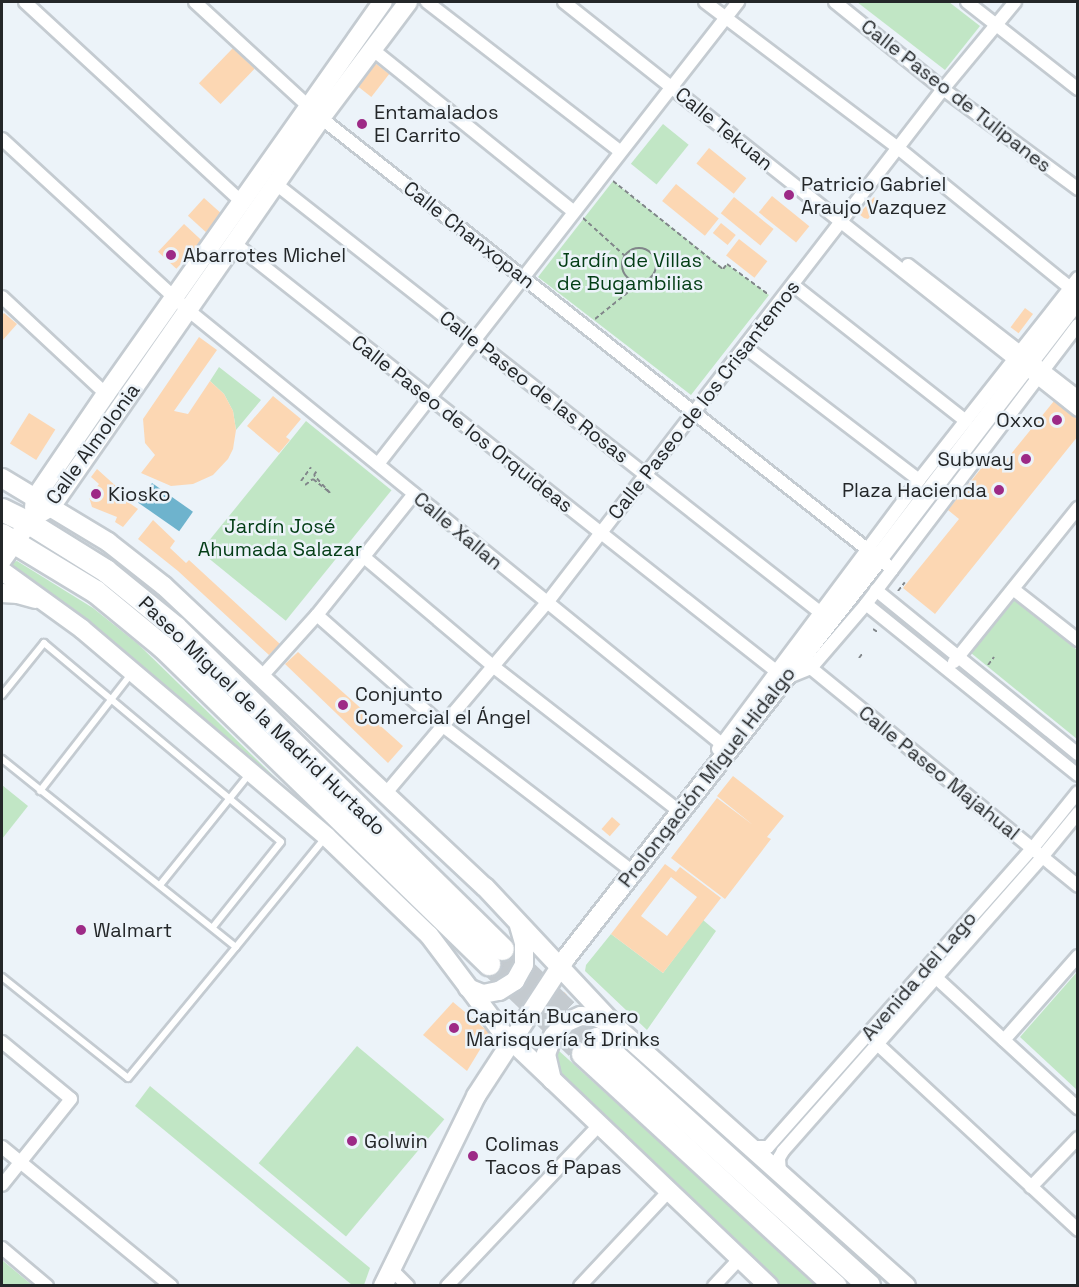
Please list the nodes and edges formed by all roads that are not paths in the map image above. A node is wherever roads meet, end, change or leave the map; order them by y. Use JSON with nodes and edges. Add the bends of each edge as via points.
{"nodes":[{"id":1,"x":25,"y":2,"type":"edge"},
{"id":2,"x":195,"y":2,"type":"edge"},
{"id":3,"x":408,"y":2,"type":"edge"},
{"id":4,"x":427,"y":2,"type":"edge"},
{"id":5,"x":564,"y":2,"type":"edge"},
{"id":6,"x":577,"y":2,"type":"edge"},
{"id":7,"x":705,"y":2,"type":"edge"},
{"id":8,"x":738,"y":2,"type":"edge"},
{"id":9,"x":835,"y":2,"type":"edge"},
{"id":10,"x":967,"y":2,"type":"edge"},
{"id":11,"x":1015,"y":2,"type":"edge"},
{"id":12,"x":376,"y":4,"type":"edge"},
{"id":13,"x":726,"y":17,"type":"junction"},
{"id":14,"x":996,"y":25,"type":"junction"},
{"id":15,"x":372,"y":49,"type":"junction"},
{"id":16,"x":673,"y":83,"type":"junction"},
{"id":17,"x":943,"y":89,"type":"junction"},
{"id":18,"x":1077,"y":89,"type":"edge"},
{"id":19,"x":314,"y":112,"type":"junction"},
{"id":20,"x":2,"y":139,"type":"edge"},
{"id":21,"x":898,"y":148,"type":"junction"},
{"id":22,"x":620,"y":151,"type":"junction"},
{"id":23,"x":276,"y":184,"type":"junction"},
{"id":24,"x":1077,"y":189,"type":"edge"},
{"id":25,"x":241,"y":201,"type":"junction"},
{"id":26,"x":578,"y":215,"type":"junction"},
{"id":27,"x":843,"y":219,"type":"junction"},
{"id":28,"x":234,"y":243,"type":"junction"},
{"id":29,"x":523,"y":277,"type":"junction"},
{"id":30,"x":793,"y":285,"type":"junction"},
{"id":31,"x":1075,"y":288,"type":"edge"},
{"id":32,"x":2,"y":297,"type":"edge"},
{"id":33,"x":174,"y":298,"type":"junction"},
{"id":34,"x":188,"y":310,"type":"junction"},
{"id":35,"x":1077,"y":325,"type":"edge"},
{"id":36,"x":474,"y":340,"type":"junction"},
{"id":37,"x":746,"y":347,"type":"junction"},
{"id":38,"x":1028,"y":364,"type":"junction"},
{"id":39,"x":106,"y":394,"type":"junction"},
{"id":40,"x":1077,"y":397,"type":"edge"},
{"id":41,"x":430,"y":398,"type":"junction"},
{"id":42,"x":1077,"y":410,"type":"edge"},
{"id":43,"x":695,"y":412,"type":"junction"},
{"id":44,"x":966,"y":421,"type":"junction"},
{"id":45,"x":378,"y":464,"type":"junction"},
{"id":46,"x":646,"y":475,"type":"junction"},
{"id":47,"x":2,"y":478,"type":"edge"},
{"id":48,"x":919,"y":480,"type":"junction"},
{"id":49,"x":414,"y":494,"type":"junction"},
{"id":50,"x":43,"y":502,"type":"junction"},
{"id":51,"x":2,"y":510,"type":"edge"},
{"id":52,"x":1076,"y":514,"type":"edge"},
{"id":53,"x":30,"y":520,"type":"junction"},
{"id":54,"x":601,"y":533,"type":"junction"},
{"id":55,"x":8,"y":538,"type":"edge"},
{"id":56,"x":364,"y":557,"type":"junction"},
{"id":57,"x":880,"y":558,"type":"junction"},
{"id":58,"x":2,"y":560,"type":"edge"},
{"id":59,"x":2,"y":571,"type":"edge"},
{"id":60,"x":1013,"y":589,"type":"junction"},
{"id":61,"x":876,"y":590,"type":"junction"},
{"id":62,"x":2,"y":594,"type":"edge"},
{"id":63,"x":50,"y":604,"type":"junction"},
{"id":64,"x":546,"y":604,"type":"junction"},
{"id":65,"x":866,"y":604,"type":"junction"},
{"id":66,"x":821,"y":613,"type":"junction"},
{"id":67,"x":317,"y":615,"type":"junction"},
{"id":68,"x":1077,"y":640,"type":"edge"},
{"id":69,"x":958,"y":657,"type":"junction"},
{"id":70,"x":806,"y":664,"type":"junction"},
{"id":71,"x":494,"y":667,"type":"junction"},
{"id":72,"x":948,"y":670,"type":"junction"},
{"id":73,"x":132,"y":673,"type":"junction"},
{"id":74,"x":781,"y":675,"type":"junction"},
{"id":75,"x":262,"y":676,"type":"junction"},
{"id":76,"x":2,"y":695,"type":"edge"},
{"id":77,"x":112,"y":700,"type":"junction"},
{"id":78,"x":443,"y":726,"type":"junction"},
{"id":79,"x":725,"y":747,"type":"junction"},
{"id":80,"x":1077,"y":754,"type":"edge"},
{"id":81,"x":2,"y":759,"type":"edge"},
{"id":82,"x":250,"y":773,"type":"junction"},
{"id":83,"x":1077,"y":775,"type":"edge"},
{"id":84,"x":40,"y":791,"type":"junction"},
{"id":85,"x":1077,"y":792,"type":"edge"},
{"id":86,"x":386,"y":794,"type":"junction"},
{"id":87,"x":229,"y":798,"type":"junction"},
{"id":88,"x":682,"y":807,"type":"junction"},
{"id":89,"x":1077,"y":813,"type":"edge"},
{"id":90,"x":327,"y":837,"type":"junction"},
{"id":91,"x":1032,"y":849,"type":"junction"},
{"id":92,"x":1042,"y":857,"type":"junction"},
{"id":93,"x":632,"y":871,"type":"junction"},
{"id":94,"x":160,"y":885,"type":"junction"},
{"id":95,"x":1077,"y":886,"type":"edge"},
{"id":96,"x":518,"y":923,"type":"junction"},
{"id":97,"x":213,"y":927,"type":"junction"},
{"id":98,"x":236,"y":946,"type":"junction"},
{"id":99,"x":1077,"y":956,"type":"edge"},
{"id":100,"x":559,"y":967,"type":"junction"},
{"id":101,"x":926,"y":968,"type":"junction"},
{"id":102,"x":2,"y":977,"type":"edge"},
{"id":103,"x":936,"y":978,"type":"junction"},
{"id":104,"x":468,"y":988,"type":"junction"},
{"id":105,"x":867,"y":1035,"type":"junction"},
{"id":106,"x":598,"y":1040,"type":"junction"},
{"id":107,"x":1004,"y":1040,"type":"junction"},
{"id":108,"x":511,"y":1041,"type":"junction"},
{"id":109,"x":2,"y":1042,"type":"edge"},
{"id":110,"x":878,"y":1044,"type":"junction"},
{"id":111,"x":835,"y":1071,"type":"junction"},
{"id":112,"x":846,"y":1080,"type":"junction"},
{"id":113,"x":552,"y":1081,"type":"junction"},
{"id":114,"x":1077,"y":1108,"type":"edge"},
{"id":115,"x":599,"y":1125,"type":"junction"},
{"id":116,"x":1077,"y":1138,"type":"edge"},
{"id":117,"x":2,"y":1147,"type":"edge"},
{"id":118,"x":752,"y":1147,"type":"junction"},
{"id":119,"x":20,"y":1162,"type":"junction"},
{"id":120,"x":780,"y":1173,"type":"junction"},
{"id":121,"x":2,"y":1185,"type":"edge"},
{"id":122,"x":1031,"y":1187,"type":"junction"},
{"id":123,"x":668,"y":1192,"type":"junction"},
{"id":124,"x":1077,"y":1230,"type":"edge"},
{"id":125,"x":2,"y":1248,"type":"edge"},
{"id":126,"x":740,"y":1258,"type":"junction"},
{"id":127,"x":387,"y":1277,"type":"edge"},
{"id":128,"x":47,"y":1286,"type":"edge"},
{"id":129,"x":171,"y":1286,"type":"edge"},
{"id":130,"x":408,"y":1286,"type":"edge"},
{"id":131,"x":447,"y":1286,"type":"edge"},
{"id":132,"x":580,"y":1286,"type":"edge"},
{"id":133,"x":714,"y":1286,"type":"edge"},
{"id":134,"x":769,"y":1286,"type":"edge"},
{"id":135,"x":835,"y":1286,"type":"edge"},
{"id":136,"x":869,"y":1286,"type":"edge"},
{"id":137,"x":906,"y":1286,"type":"edge"}],
"edges":[{"from":1,"to":25,"type":"street"},
{"from":2,"to":19,"type":"street","name":"Calle Chanxopan"},
{"from":3,"to":15,"type":"street","name":"Calle Almolonia"},
{"from":4,"to":22,"type":"street"},
{"from":5,"to":16,"type":"street","name":"Calle Tekuan"},
{"from":6,"to":16,"type":"street","name":"Calle Tekuan"},
{"from":7,"to":13,"type":"street"},
{"from":8,"to":13,"type":"street"},
{"from":9,"to":17,"type":"street","name":"Calle Paseo de Tulipanes"},
{"from":10,"to":14,"type":"street"},
{"from":11,"to":14,"type":"street","name":"Calle Paseo de los Crisantemos"},
{"from":12,"to":19,"type":"street","name":"Calle Almolonia"},
{"from":13,"to":16,"type":"street"},
{"from":13,"to":21,"type":"street"},
{"from":14,"to":17,"type":"street","name":"Calle Paseo de los Crisantemos"},
{"from":14,"to":18,"type":"street"},
{"from":15,"to":19,"type":"street","name":"Calle Almolonia"},
{"from":15,"to":26,"type":"street"},
{"from":16,"to":22,"type":"street"},
{"from":16,"to":27,"type":"street","name":"Calle Tekuan"},
{"from":17,"to":21,"type":"street","name":"Calle Paseo de los Crisantemos"},
{"from":17,"to":24,"type":"street","name":"Calle Paseo de Tulipanes"},
{"from":19,"to":23,"type":"street","name":"Calle Almolonia"},
{"from":19,"to":25,"type":"street","name":"Calle Almolonia"},
{"from":19,"to":29,"type":"street","name":"Calle Chanxopan"},
{"from":20,"to":33,"type":"street"},
{"from":21,"to":27,"type":"street","name":"Calle Paseo de los Crisantemos"},
{"from":21,"to":31,"type":"street"},
{"from":22,"to":26,"type":"street"},
{"from":23,"to":28,"type":"street","name":"Calle Almolonia"},
{"from":23,"to":36,"type":"street","name":"Calle Paseo de las Rosas"},
{"from":25,"to":33,"type":"street","name":"Calle Almolonia"},
{"from":26,"to":29,"type":"street"},
{"from":27,"to":30,"type":"street","name":"Calle Paseo de los Crisantemos"},
{"from":27,"to":38,"type":"street","name":"Calle Tekuan"},
{"from":28,"to":34,"type":"street","name":"Calle Almolonia"},
{"from":28,"to":41,"type":"street","name":"Calle Paseo de los Orquideas"},
{"from":29,"to":36,"type":"street"},
{"from":29,"to":43,"type":"street","name":"Calle Chanxopan"},
{"from":30,"to":37,"type":"street","name":"Calle Paseo de los Crisantemos"},
{"from":30,"to":44,"type":"street"},
{"from":31,"to":38,"type":"street","name":"Prolongación Miguel Hidalgo"},
{"from":32,"to":39,"type":"street"},
{"from":33,"to":34,"type":"street","name":"Calle Xallan"},
{"from":33,"to":39,"type":"street","name":"Calle Almolonia"},
{"from":34,"to":45,"type":"street","name":"Calle Xallan"},
{"from":34,"to":50,"type":"street","name":"Calle Almolonia"},
{"from":35,"to":38,"type":"street"},
{"from":36,"to":41,"type":"street"},
{"from":36,"to":46,"type":"street","name":"Calle Paseo de las Rosas"},
{"from":37,"to":43,"type":"street","name":"Calle Paseo de los Crisantemos"},
{"from":37,"to":48,"type":"street"},
{"from":38,"to":40,"type":"street"},
{"from":38,"to":42,"type":"street"},
{"from":38,"to":44,"type":"street"},
{"from":38,"to":57,"type":"street","name":"Prolongación Miguel Hidalgo"},
{"from":39,"to":50,"type":"street","name":"Calle Almolonia"},
{"from":41,"to":45,"type":"street"},
{"from":41,"to":54,"type":"street","name":"Calle Paseo de los Orquideas"},
{"from":43,"to":46,"type":"street","name":"Calle Paseo de los Crisantemos"},
{"from":43,"to":57,"type":"street","name":"Calle Chanxopan"},
{"from":44,"to":48,"type":"street"},
{"from":45,"to":49,"type":"street","name":"Calle Xallan"},
{"from":46,"to":54,"type":"street","name":"Calle Paseo de los Crisantemos"},
{"from":46,"to":66,"type":"street","name":"Calle Paseo de las Rosas"},
{"from":47,"to":50,"type":"street"},
{"from":48,"to":57,"type":"street"},
{"from":49,"to":56,"type":"street"},
{"from":49,"to":64,"type":"street","name":"Calle Xallan"},
{"from":50,"to":53,"type":"street","name":"Calle Almolonia"},
{"from":50,"to":75,"type":"street","via":[[108,542],[164,586]]},
{"from":51,"to":53,"type":"highway","name":"Paseo Miguel de la Madrid Hurtado"},
{"from":52,"to":60,"type":"street"},
{"from":53,"to":55,"type":"street"},
{"from":53,"to":55,"type":"highway","name":"Paseo Miguel de la Madrid Hurtado","via":[[106,571],[176,628],[496,957],[163,647],[96,592]]},
{"from":54,"to":64,"type":"street","name":"Calle Paseo de los Crisantemos"},
{"from":54,"to":74,"type":"street","name":"Calle Paseo de los Orquideas"},
{"from":55,"to":58,"type":"street"},
{"from":56,"to":67,"type":"street"},
{"from":56,"to":71,"type":"street"},
{"from":57,"to":61,"type":"street"},
{"from":57,"to":66,"type":"street"},
{"from":57,"to":70,"type":"street","name":"Prolongación Miguel Hidalgo"},
{"from":59,"to":63,"type":"street"},
{"from":60,"to":68,"type":"street"},
{"from":60,"to":69,"type":"street"},
{"from":61,"to":65,"type":"street"},
{"from":61,"to":69,"type":"street"},
{"from":62,"to":63,"type":"street","via":[[18,594]]},
{"from":63,"to":73,"type":"street"},
{"from":64,"to":71,"type":"street","name":"Calle Paseo de los Crisantemos"},
{"from":64,"to":79,"type":"street","name":"Calle Xallan"},
{"from":65,"to":70,"type":"street"},
{"from":65,"to":72,"type":"street"},
{"from":66,"to":74,"type":"street"},
{"from":67,"to":75,"type":"street"},
{"from":67,"to":78,"type":"street"},
{"from":69,"to":72,"type":"street"},
{"from":69,"to":80,"type":"street"},
{"from":70,"to":74,"type":"street","name":"Prolongación Miguel Hidalgo"},
{"from":70,"to":91,"type":"street","name":"Calle Paseo Majahual"},
{"from":71,"to":78,"type":"street","name":"Calle Paseo de los Crisantemos"},
{"from":71,"to":88,"type":"street"},
{"from":72,"to":83,"type":"street"},
{"from":73,"to":77,"type":"lane"},
{"from":73,"to":82,"type":"street"},
{"from":74,"to":79,"type":"street","name":"Prolongación Miguel Hidalgo"},
{"from":75,"to":86,"type":"street"},
{"from":76,"to":77,"type":"lane","via":[[44,643]]},
{"from":77,"to":84,"type":"lane"},
{"from":77,"to":87,"type":"lane"},
{"from":78,"to":86,"type":"street","name":"Calle Paseo de los Crisantemos"},
{"from":78,"to":93,"type":"street"},
{"from":79,"to":88,"type":"street","name":"Prolongación Miguel Hidalgo"},
{"from":81,"to":84,"type":"lane"},
{"from":82,"to":87,"type":"lane"},
{"from":82,"to":90,"type":"street"},
{"from":84,"to":94,"type":"lane"},
{"from":85,"to":91,"type":"street","name":"Avenida del Lago"},
{"from":86,"to":96,"type":"street"},
{"from":87,"to":94,"type":"lane"},
{"from":87,"to":97,"type":"lane","via":[[281,842]]},
{"from":88,"to":93,"type":"street","name":"Prolongación Miguel Hidalgo"},
{"from":89,"to":92,"type":"street","name":"Avenida del Lago"},
{"from":90,"to":98,"type":"lane"},
{"from":90,"to":104,"type":"street","via":[[429,935]]},
{"from":91,"to":92,"type":"street","name":"Calle Paseo Majahual"},
{"from":91,"to":101,"type":"street","name":"Avenida del Lago"},
{"from":92,"to":95,"type":"street","name":"Calle Paseo Majahual"},
{"from":92,"to":103,"type":"street","name":"Avenida del Lago"},
{"from":93,"to":100,"type":"street","name":"Prolongación Miguel Hidalgo"},
{"from":94,"to":97,"type":"lane"},
{"from":96,"to":100,"type":"street"},
{"from":96,"to":104,"type":"street","via":[[524,943],[524,965],[515,981],[499,991],[483,994]]},
{"from":97,"to":98,"type":"lane"},
{"from":98,"to":102,"type":"lane","via":[[128,1078]]},
{"from":99,"to":107,"type":"street"},
{"from":100,"to":106,"type":"street"},
{"from":100,"to":108,"type":"street","name":"Prolongación Miguel Hidalgo"},
{"from":101,"to":103,"type":"street"},
{"from":101,"to":105,"type":"street","name":"Avenida del Lago"},
{"from":103,"to":107,"type":"street"},
{"from":103,"to":110,"type":"street","name":"Avenida del Lago"},
{"from":104,"to":108,"type":"street"},
{"from":105,"to":110,"type":"street"},
{"from":105,"to":111,"type":"street","name":"Avenida del Lago"},
{"from":106,"to":113,"type":"street","via":[[596,1017],[581,1016],[565,1023],[553,1036],[546,1054]]},
{"from":106,"to":118,"type":"street"},
{"from":106,"to":135,"type":"highway"},
{"from":106,"to":136,"type":"highway"},
{"from":107,"to":114,"type":"street"},
{"from":108,"to":113,"type":"street"},
{"from":108,"to":127,"type":"street","name":"Prolongación Miguel Hidalgo","via":[[471,1106]]},
{"from":109,"to":119,"type":"street","via":[[71,1099]]},
{"from":110,"to":112,"type":"street","name":"Avenida del Lago"},
{"from":110,"to":122,"type":"street"},
{"from":111,"to":112,"type":"street"},
{"from":111,"to":118,"type":"street","name":"Avenida del Lago","via":[[768,1147]]},
{"from":112,"to":120,"type":"street","name":"Avenida del Lago","via":[[783,1151],[779,1158]]},
{"from":113,"to":115,"type":"street"},
{"from":115,"to":123,"type":"street"},
{"from":115,"to":131,"type":"street"},
{"from":116,"to":122,"type":"street"},
{"from":117,"to":119,"type":"street"},
{"from":118,"to":120,"type":"street"},
{"from":119,"to":121,"type":"street"},
{"from":119,"to":129,"type":"street"},
{"from":120,"to":137,"type":"street"},
{"from":122,"to":124,"type":"street"},
{"from":123,"to":126,"type":"street"},
{"from":123,"to":132,"type":"street"},
{"from":125,"to":128,"type":"street"},
{"from":126,"to":133,"type":"street"},
{"from":126,"to":134,"type":"street"},
{"from":127,"to":130,"type":"street"}]}
